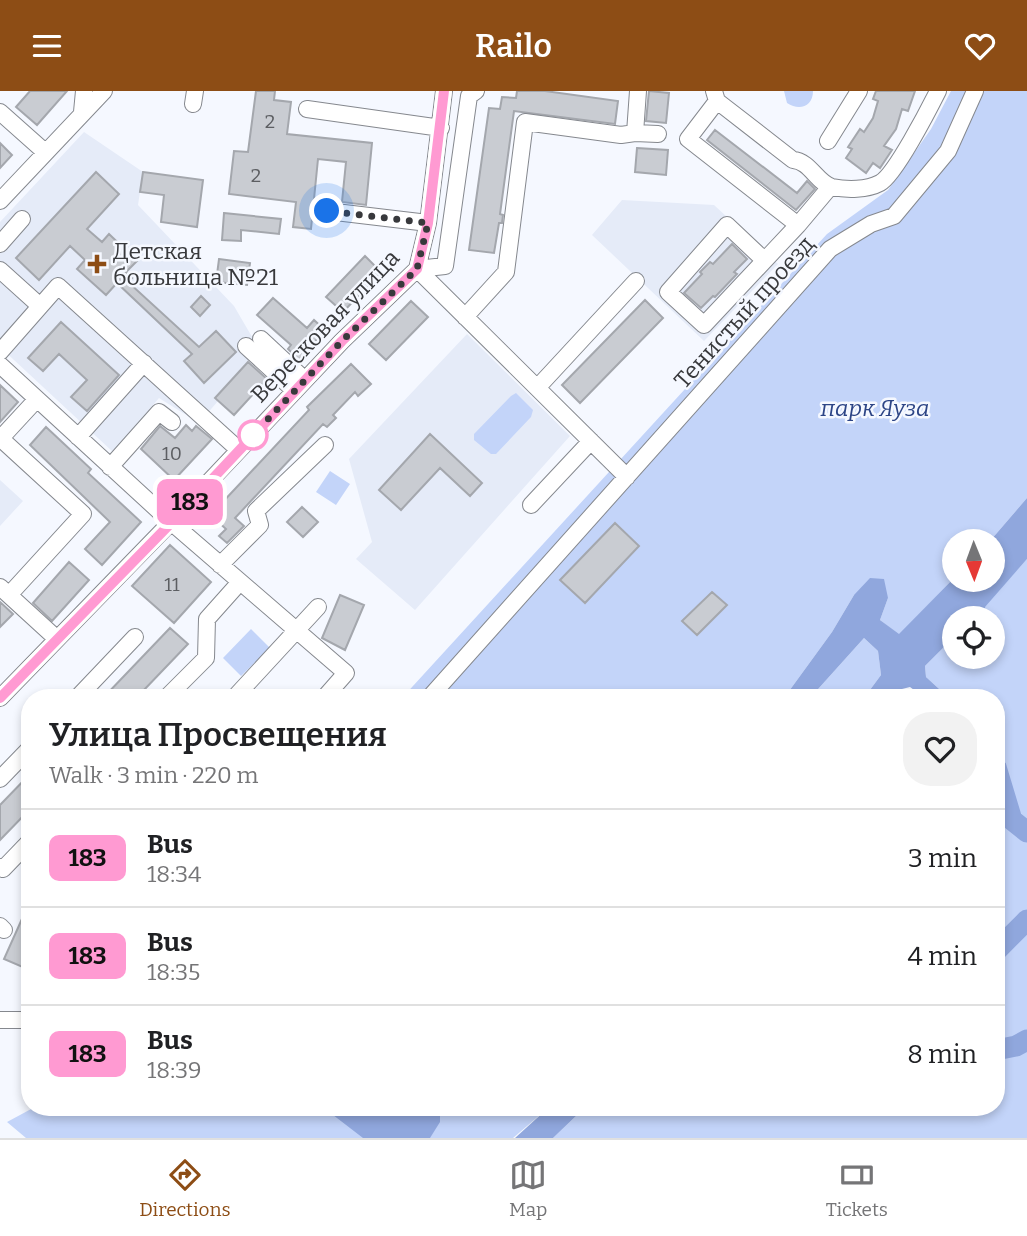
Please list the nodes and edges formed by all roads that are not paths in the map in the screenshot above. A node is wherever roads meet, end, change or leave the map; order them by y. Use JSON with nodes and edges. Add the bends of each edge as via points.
{"nodes":[{"id":1,"x":84,"y":91,"type":"edge"},
{"id":2,"x":104,"y":91,"type":"edge"},
{"id":3,"x":444,"y":91,"type":"edge"},
{"id":4,"x":477,"y":91,"type":"edge"},
{"id":5,"x":638,"y":91,"type":"edge"},
{"id":6,"x":859,"y":91,"type":"edge"},
{"id":7,"x":939,"y":91,"type":"edge"},
{"id":8,"x":975,"y":91,"type":"edge"},
{"id":9,"x":716,"y":96,"type":"edge"},
{"id":10,"x":307,"y":109,"type":"dead end"},
{"id":11,"x":0,"y":112,"type":"edge"},
{"id":12,"x":82,"y":112,"type":"junction"},
{"id":13,"x":441,"y":128,"type":"junction"},
{"id":14,"x":635,"y":133,"type":"junction"},
{"id":15,"x":658,"y":134,"type":"dead end"},
{"id":16,"x":828,"y":141,"type":"dead end"},
{"id":17,"x":45,"y":152,"type":"junction"},
{"id":18,"x":830,"y":187,"type":"junction"},
{"id":19,"x":0,"y":201,"type":"edge"},
{"id":20,"x":327,"y":211,"type":"dead end"},
{"id":21,"x":22,"y":219,"type":"dead end"},
{"id":22,"x":428,"y":223,"type":"junction"},
{"id":23,"x":798,"y":225,"type":"junction"},
{"id":24,"x":0,"y":244,"type":"edge"},
{"id":25,"x":764,"y":260,"type":"junction"},
{"id":26,"x":417,"y":269,"type":"junction"},
{"id":27,"x":0,"y":270,"type":"edge"},
{"id":28,"x":635,"y":281,"type":"dead end"},
{"id":29,"x":40,"y":306,"type":"junction"},
{"id":30,"x":465,"y":317,"type":"junction"},
{"id":31,"x":253,"y":343,"type":"dead end"},
{"id":32,"x":0,"y":352,"type":"edge"},
{"id":33,"x":144,"y":363,"type":"junction"},
{"id":34,"x":0,"y":365,"type":"edge"},
{"id":35,"x":300,"y":386,"type":"junction"},
{"id":36,"x":537,"y":388,"type":"junction"},
{"id":37,"x":37,"y":399,"type":"junction"},
{"id":38,"x":172,"y":422,"type":"dead end"},
{"id":39,"x":78,"y":437,"type":"junction"},
{"id":40,"x":0,"y":438,"type":"edge"},
{"id":41,"x":591,"y":441,"type":"junction"},
{"id":42,"x":325,"y":445,"type":"dead end"},
{"id":43,"x":239,"y":450,"type":"junction"},
{"id":44,"x":110,"y":467,"type":"junction"},
{"id":45,"x":626,"y":477,"type":"junction"},
{"id":46,"x":531,"y":505,"type":"dead end"},
{"id":47,"x":171,"y":523,"type":"junction"},
{"id":48,"x":220,"y":565,"type":"junction"},
{"id":49,"x":240,"y":582,"type":"junction"},
{"id":50,"x":4,"y":591,"type":"edge"},
{"id":51,"x":318,"y":607,"type":"dead end"},
{"id":52,"x":298,"y":631,"type":"junction"},
{"id":53,"x":135,"y":637,"type":"dead end"},
{"id":54,"x":57,"y":639,"type":"junction"},
{"id":55,"x":86,"y":689,"type":"edge"},
{"id":56,"x":175,"y":689,"type":"edge"},
{"id":57,"x":243,"y":689,"type":"edge"},
{"id":58,"x":332,"y":689,"type":"edge"},
{"id":59,"x":437,"y":689,"type":"edge"},
{"id":60,"x":0,"y":698,"type":"edge"},
{"id":61,"x":21,"y":757,"type":"edge"},
{"id":62,"x":0,"y":779,"type":"edge"},
{"id":63,"x":21,"y":850,"type":"edge"},
{"id":64,"x":0,"y":867,"type":"edge"},
{"id":65,"x":0,"y":1020,"type":"edge"},
{"id":66,"x":21,"y":1020,"type":"edge"}],
"edges":[{"from":1,"to":12,"type":"street"},
{"from":2,"to":12,"type":"street"},
{"from":3,"to":13,"type":"street","name":"Вересковая улица"},
{"from":4,"to":26,"type":"street","via":[[469,96],[445,266]]},
{"from":5,"to":14,"type":"street"},
{"from":6,"to":16,"type":"street"},
{"from":7,"to":18,"type":"street","via":[[883,182],[865,189]]},
{"from":8,"to":45,"type":"street","name":"Тенистый проезд","via":[[948,151],[894,216],[830,249]]},
{"from":9,"to":18,"type":"street"},
{"from":9,"to":23,"type":"street","via":[[688,139]]},
{"from":10,"to":13,"type":"street"},
{"from":11,"to":17,"type":"street"},
{"from":12,"to":17,"type":"street"},
{"from":13,"to":22,"type":"street","name":"Вересковая улица"},
{"from":14,"to":15,"type":"street"},
{"from":14,"to":30,"type":"street","via":[[621,135],[525,121],[506,272]]},
{"from":17,"to":19,"type":"street"},
{"from":18,"to":23,"type":"street"},
{"from":20,"to":22,"type":"street"},
{"from":21,"to":24,"type":"street"},
{"from":22,"to":26,"type":"street","name":"Вересковая улица"},
{"from":23,"to":25,"type":"street"},
{"from":25,"to":25,"type":"street","via":[[704,325],[668,292],[727,225]]},
{"from":26,"to":30,"type":"street"},
{"from":26,"to":35,"type":"street","name":"Вересковая улица"},
{"from":27,"to":29,"type":"street"},
{"from":28,"to":36,"type":"street"},
{"from":29,"to":32,"type":"street"},
{"from":29,"to":33,"type":"street","via":[[58,286]]},
{"from":30,"to":36,"type":"street"},
{"from":31,"to":35,"type":"street"},
{"from":33,"to":39,"type":"street"},
{"from":33,"to":43,"type":"street"},
{"from":34,"to":37,"type":"street"},
{"from":35,"to":43,"type":"street","name":"Вересковая улица"},
{"from":36,"to":41,"type":"street"},
{"from":37,"to":39,"type":"street"},
{"from":37,"to":40,"type":"street"},
{"from":38,"to":44,"type":"street","via":[[159,412]]},
{"from":39,"to":44,"type":"street"},
{"from":40,"to":50,"type":"street","via":[[83,514]]},
{"from":41,"to":45,"type":"street"},
{"from":41,"to":46,"type":"street"},
{"from":42,"to":48,"type":"street","via":[[256,511],[260,525]]},
{"from":43,"to":47,"type":"street","name":"Вересковая улица"},
{"from":44,"to":47,"type":"street"},
{"from":45,"to":59,"type":"street","name":"Тенистый проезд"},
{"from":47,"to":48,"type":"street"},
{"from":47,"to":54,"type":"street","name":"Вересковая улица"},
{"from":48,"to":49,"type":"street"},
{"from":49,"to":52,"type":"street"},
{"from":49,"to":56,"type":"street","via":[[207,618],[206,658]]},
{"from":50,"to":54,"type":"street"},
{"from":51,"to":52,"type":"street"},
{"from":52,"to":57,"type":"street"},
{"from":52,"to":58,"type":"street","via":[[346,673]]},
{"from":53,"to":55,"type":"street"},
{"from":54,"to":60,"type":"street","name":"Вересковая улица"},
{"from":61,"to":62,"type":"street"},
{"from":63,"to":64,"type":"street"},
{"from":65,"to":66,"type":"street"}]}
